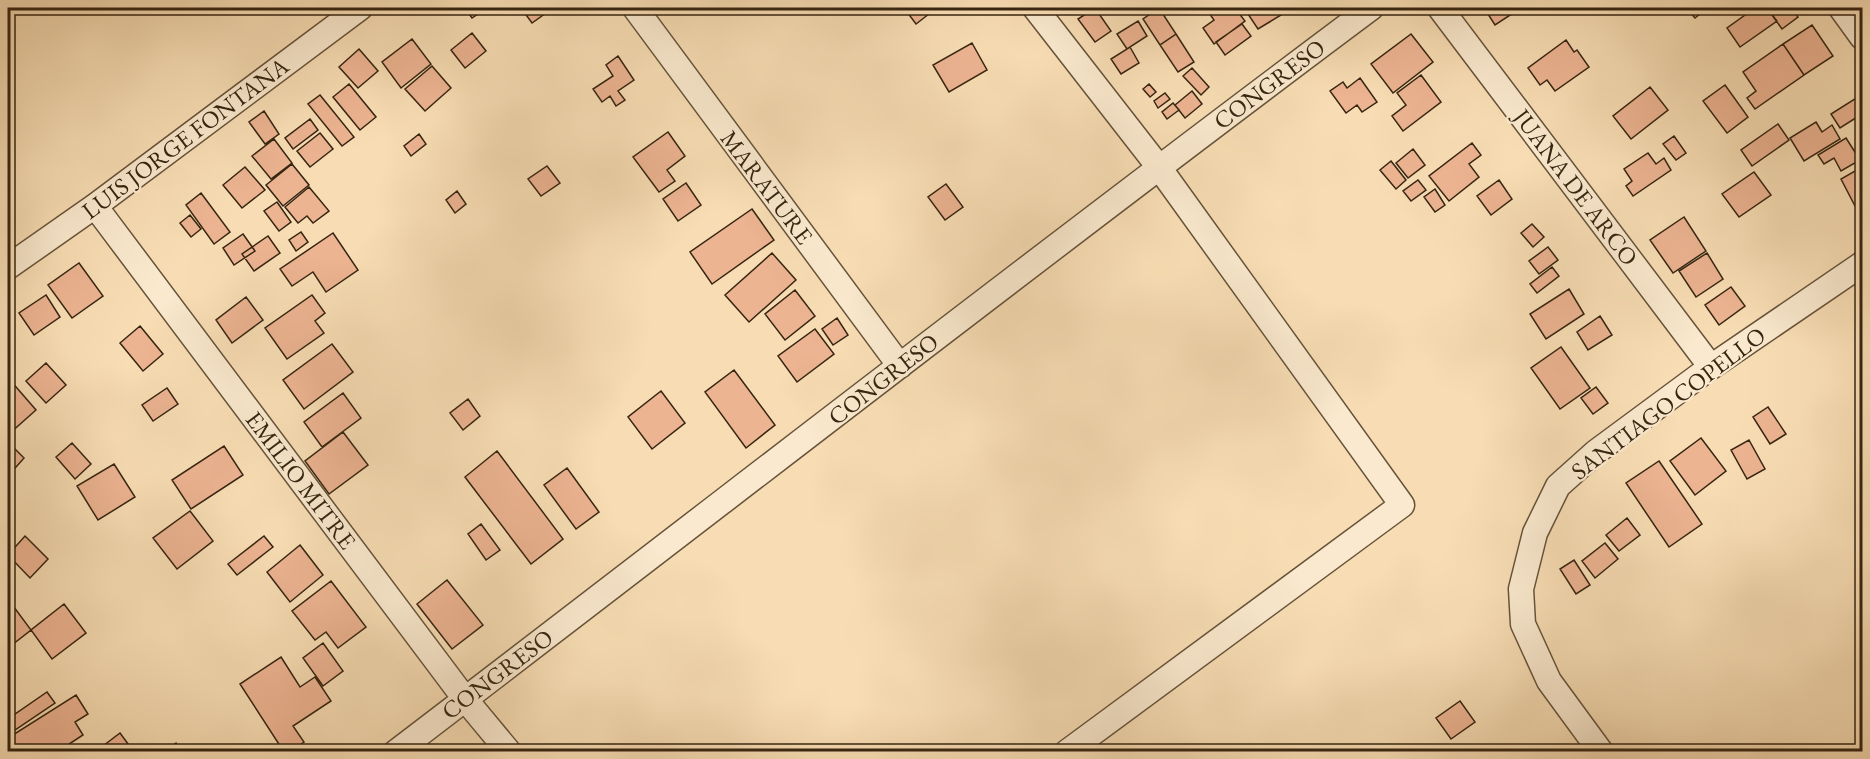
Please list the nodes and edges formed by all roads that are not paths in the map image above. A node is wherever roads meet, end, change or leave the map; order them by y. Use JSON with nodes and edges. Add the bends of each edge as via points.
{"nodes":[{"id":1,"x":360,"y":8,"type":"edge"},
{"id":2,"x":634,"y":8,"type":"edge"},
{"id":3,"x":1035,"y":8,"type":"edge"},
{"id":4,"x":1371,"y":8,"type":"edge"},
{"id":5,"x":1440,"y":8,"type":"edge"},
{"id":6,"x":1841,"y":8,"type":"edge"},
{"id":7,"x":1863,"y":37,"type":"edge"},
{"id":8,"x":1158,"y":166,"type":"junction"},
{"id":9,"x":95,"y":206,"type":"junction"},
{"id":10,"x":1863,"y":264,"type":"edge"},
{"id":11,"x":8,"y":267,"type":"edge"},
{"id":12,"x":900,"y":366,"type":"junction"},
{"id":13,"x":1711,"y":367,"type":"junction"},
{"id":14,"x":465,"y":699,"type":"junction"},
{"id":15,"x":396,"y":752,"type":"edge"},
{"id":16,"x":509,"y":752,"type":"edge"},
{"id":17,"x":1067,"y":752,"type":"edge"},
{"id":18,"x":1600,"y":752,"type":"edge"}],
"edges":[{"from":1,"to":9,"type":"street","name":"LUIS JORGE FONTANA"},
{"from":2,"to":12,"type":"street","name":"MARATURE"},
{"from":3,"to":8,"type":"street"},
{"from":4,"to":8,"type":"street","name":"CONGRESO"},
{"from":5,"to":13,"type":"street","name":"JUANA DE ARCO"},
{"from":6,"to":7,"type":"street"},
{"from":8,"to":12,"type":"street","name":"CONGRESO"},
{"from":8,"to":17,"type":"street","via":[[1402,505]]},
{"from":9,"to":11,"type":"street","name":"LUIS JORGE FONTANA"},
{"from":9,"to":14,"type":"street","name":"EMILIO MITRE"},
{"from":10,"to":13,"type":"street","name":"SANTIAGO COPELLO"},
{"from":12,"to":14,"type":"street","name":"CONGRESO"},
{"from":13,"to":18,"type":"street","name":"SANTIAGO COPELLO","via":[[1596,452],[1558,486],[1535,533],[1521,589],[1523,624],[1549,681]]},
{"from":14,"to":15,"type":"street","name":"CONGRESO"},
{"from":14,"to":16,"type":"street","name":"EMILIO MITRE"}]}
